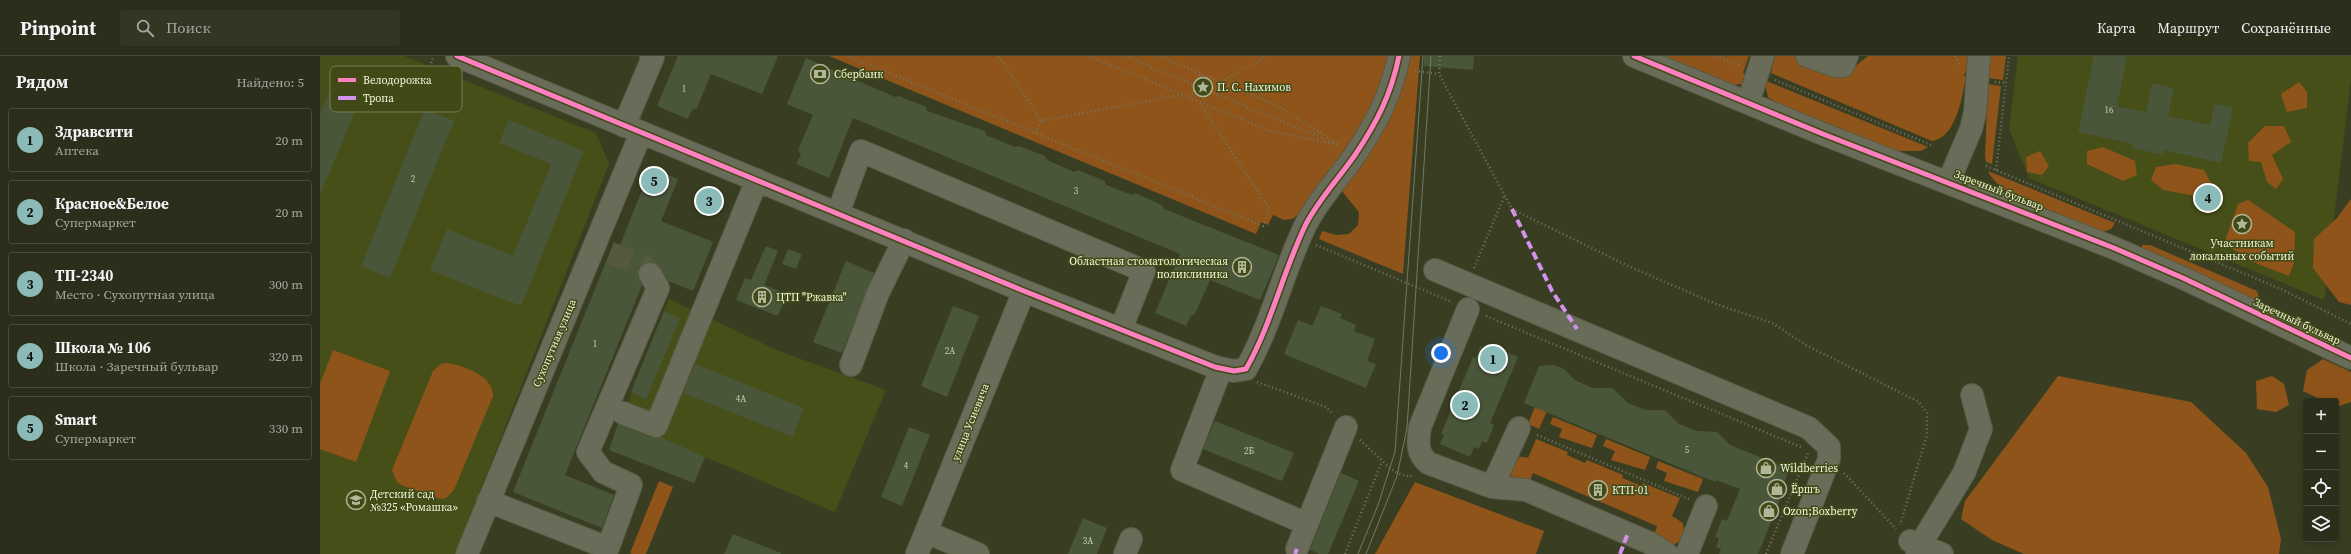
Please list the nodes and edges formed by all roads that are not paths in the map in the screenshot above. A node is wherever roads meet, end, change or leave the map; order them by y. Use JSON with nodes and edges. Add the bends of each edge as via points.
{"nodes":[{"id":1,"x":456,"y":56,"type":"edge"},
{"id":2,"x":651,"y":56,"type":"edge"},
{"id":3,"x":1399,"y":56,"type":"edge"},
{"id":4,"x":1634,"y":56,"type":"edge"},
{"id":5,"x":1807,"y":56,"type":"edge"},
{"id":6,"x":1847,"y":56,"type":"edge"},
{"id":7,"x":1979,"y":56,"type":"edge"},
{"id":8,"x":1761,"y":65,"type":"edge"},
{"id":9,"x":1748,"y":103,"type":"junction"},
{"id":10,"x":633,"y":129,"type":"junction"},
{"id":11,"x":757,"y":180,"type":"junction"},
{"id":12,"x":1949,"y":181,"type":"junction"},
{"id":13,"x":838,"y":213,"type":"junction"},
{"id":14,"x":904,"y":240,"type":"junction"},
{"id":15,"x":1435,"y":270,"type":"dead end"},
{"id":16,"x":650,"y":274,"type":"tunnel mouth"},
{"id":17,"x":1024,"y":291,"type":"junction"},
{"id":18,"x":1468,"y":309,"type":"road end"},
{"id":19,"x":1121,"y":329,"type":"junction"},
{"id":20,"x":2351,"y":358,"type":"edge"},
{"id":21,"x":851,"y":365,"type":"dead end"},
{"id":22,"x":1221,"y":369,"type":"junction"},
{"id":23,"x":1972,"y":395,"type":"dead end"},
{"id":24,"x":623,"y":413,"type":"dead end"},
{"id":25,"x":1346,"y":427,"type":"dead end"},
{"id":26,"x":1520,"y":428,"type":"road end"},
{"id":27,"x":1492,"y":487,"type":"junction"},
{"id":28,"x":488,"y":501,"type":"junction"},
{"id":29,"x":1706,"y":506,"type":"road end"},
{"id":30,"x":1307,"y":524,"type":"junction"},
{"id":31,"x":926,"y":532,"type":"junction"},
{"id":32,"x":1916,"y":547,"type":"edge"},
{"id":33,"x":1297,"y":549,"type":"dead end"},
{"id":34,"x":466,"y":554,"type":"edge"},
{"id":35,"x":917,"y":554,"type":"edge"},
{"id":36,"x":978,"y":554,"type":"edge"},
{"id":37,"x":1667,"y":554,"type":"edge"},
{"id":38,"x":1687,"y":554,"type":"edge"},
{"id":39,"x":1792,"y":554,"type":"edge"},
{"id":40,"x":1942,"y":554,"type":"edge"}],
"edges":[{"from":1,"to":10,"type":"street"},
{"from":2,"to":10,"type":"street","name":"Сухопутная улица","via":[[653,57]]},
{"from":3,"to":22,"type":"street","via":[[1386,104],[1305,228],[1260,343],[1246,369]]},
{"from":4,"to":9,"type":"street","name":"Заречный бульвар"},
{"from":5,"to":6,"type":"street","via":[[1835,66],[1843,66]]},
{"from":7,"to":12,"type":"street","via":[[1975,113]]},
{"from":8,"to":9,"type":"street"},
{"from":9,"to":12,"type":"street","name":"Заречный бульвар"},
{"from":10,"to":11,"type":"street"},
{"from":10,"to":28,"type":"street","name":"Сухопутная улица","via":[[602,250]]},
{"from":11,"to":13,"type":"street"},
{"from":11,"to":24,"type":"street","via":[[656,426]]},
{"from":12,"to":20,"type":"street","name":"Заречный бульвар","via":[[2176,275]]},
{"from":13,"to":14,"type":"street"},
{"from":13,"to":19,"type":"street","via":[[861,151],[1144,271]]},
{"from":14,"to":17,"type":"street"},
{"from":14,"to":21,"type":"street","via":[[878,293]]},
{"from":15,"to":39,"type":"street","via":[[1809,428],[1829,447],[1829,459]]},
{"from":16,"to":28,"type":"street","via":[[658,288],[588,452],[603,472],[631,485],[608,548]]},
{"from":17,"to":19,"type":"street"},
{"from":17,"to":31,"type":"street","name":"улица Усиевича"},
{"from":18,"to":27,"type":"street","via":[[1420,427],[1418,445],[1420,456],[1428,463]]},
{"from":19,"to":22,"type":"street"},
{"from":22,"to":30,"type":"street","via":[[1182,470]]},
{"from":23,"to":32,"type":"street","via":[[1981,429],[1964,473]]},
{"from":25,"to":30,"type":"street"},
{"from":26,"to":27,"type":"street"},
{"from":27,"to":37,"type":"street","via":[[1526,490],[1650,543]]},
{"from":28,"to":34,"type":"street","name":"Сухопутная улица"},
{"from":29,"to":38,"type":"street"},
{"from":30,"to":33,"type":"street"},
{"from":31,"to":35,"type":"street","name":"улица Усиевича"},
{"from":31,"to":36,"type":"street"},
{"from":32,"to":40,"type":"street"}]}
